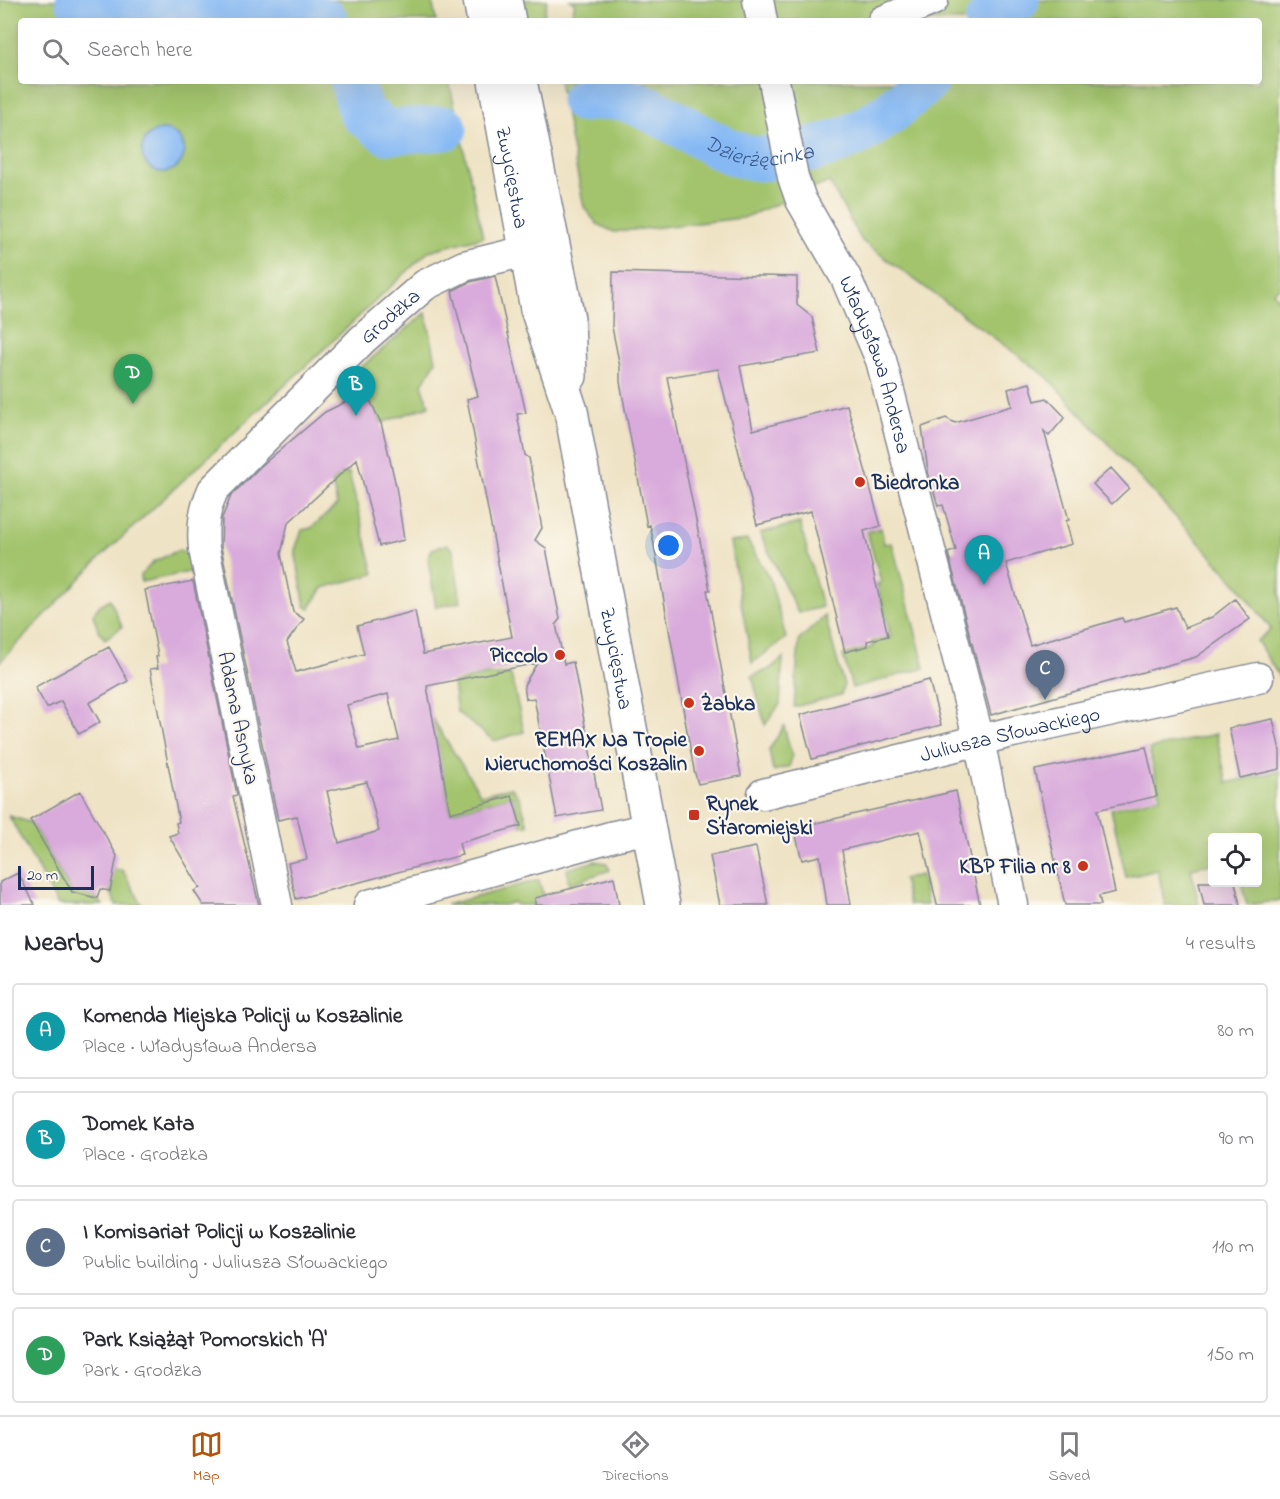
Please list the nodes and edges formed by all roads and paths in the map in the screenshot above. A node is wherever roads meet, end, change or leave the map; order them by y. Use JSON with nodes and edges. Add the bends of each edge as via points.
{"nodes":[{"id":1,"x":480,"y":0,"type":"edge"},
{"id":2,"x":505,"y":0,"type":"edge"},
{"id":3,"x":758,"y":0,"type":"edge"},
{"id":4,"x":933,"y":0,"type":"edge"},
{"id":5,"x":483,"y":18,"type":"edge"},
{"id":6,"x":508,"y":18,"type":"edge"},
{"id":7,"x":761,"y":18,"type":"edge"},
{"id":8,"x":891,"y":18,"type":"edge"},
{"id":9,"x":496,"y":84,"type":"edge"},
{"id":10,"x":520,"y":84,"type":"edge"},
{"id":11,"x":775,"y":84,"type":"edge"},
{"id":12,"x":539,"y":247,"type":"junction"},
{"id":13,"x":202,"y":531,"type":"joint"},
{"id":14,"x":1258,"y":678,"type":"dead end"},
{"id":15,"x":979,"y":740,"type":"junction"},
{"id":16,"x":763,"y":794,"type":"dead end"},
{"id":17,"x":649,"y":828,"type":"junction"},
{"id":18,"x":277,"y":905,"type":"edge"},
{"id":19,"x":369,"y":905,"type":"edge"},
{"id":20,"x":663,"y":905,"type":"edge"},
{"id":21,"x":1013,"y":905,"type":"edge"}],
"edges":[{"from":1,"to":5,"type":"street"},
{"from":2,"to":6,"type":"street"},
{"from":3,"to":7,"type":"street"},
{"from":4,"to":8,"type":"street"},
{"from":9,"to":12,"type":"street","name":"Zwycięstwa"},
{"from":10,"to":12,"type":"street","name":"Zwycięstwa"},
{"from":11,"to":15,"type":"street","name":"Władysława Andersa","via":[[801,200],[858,303],[881,360]]},
{"from":12,"to":13,"type":"street","name":"Grodzka","via":[[464,266],[425,285],[403,303],[213,490],[205,508]]},
{"from":12,"to":17,"type":"street","name":"Zwycięstwa","via":[[568,319],[571,411]]},
{"from":13,"to":18,"type":"street","name":"Adama Asnyka"},
{"from":14,"to":15,"type":"street","name":"Juliusza Słowackiego"},
{"from":15,"to":16,"type":"street","name":"Juliusza Słowackiego"},
{"from":15,"to":21,"type":"street","name":"Władysława Andersa"},
{"from":17,"to":19,"type":"street"},
{"from":17,"to":20,"type":"street","name":"Zwycięstwa"}]}
